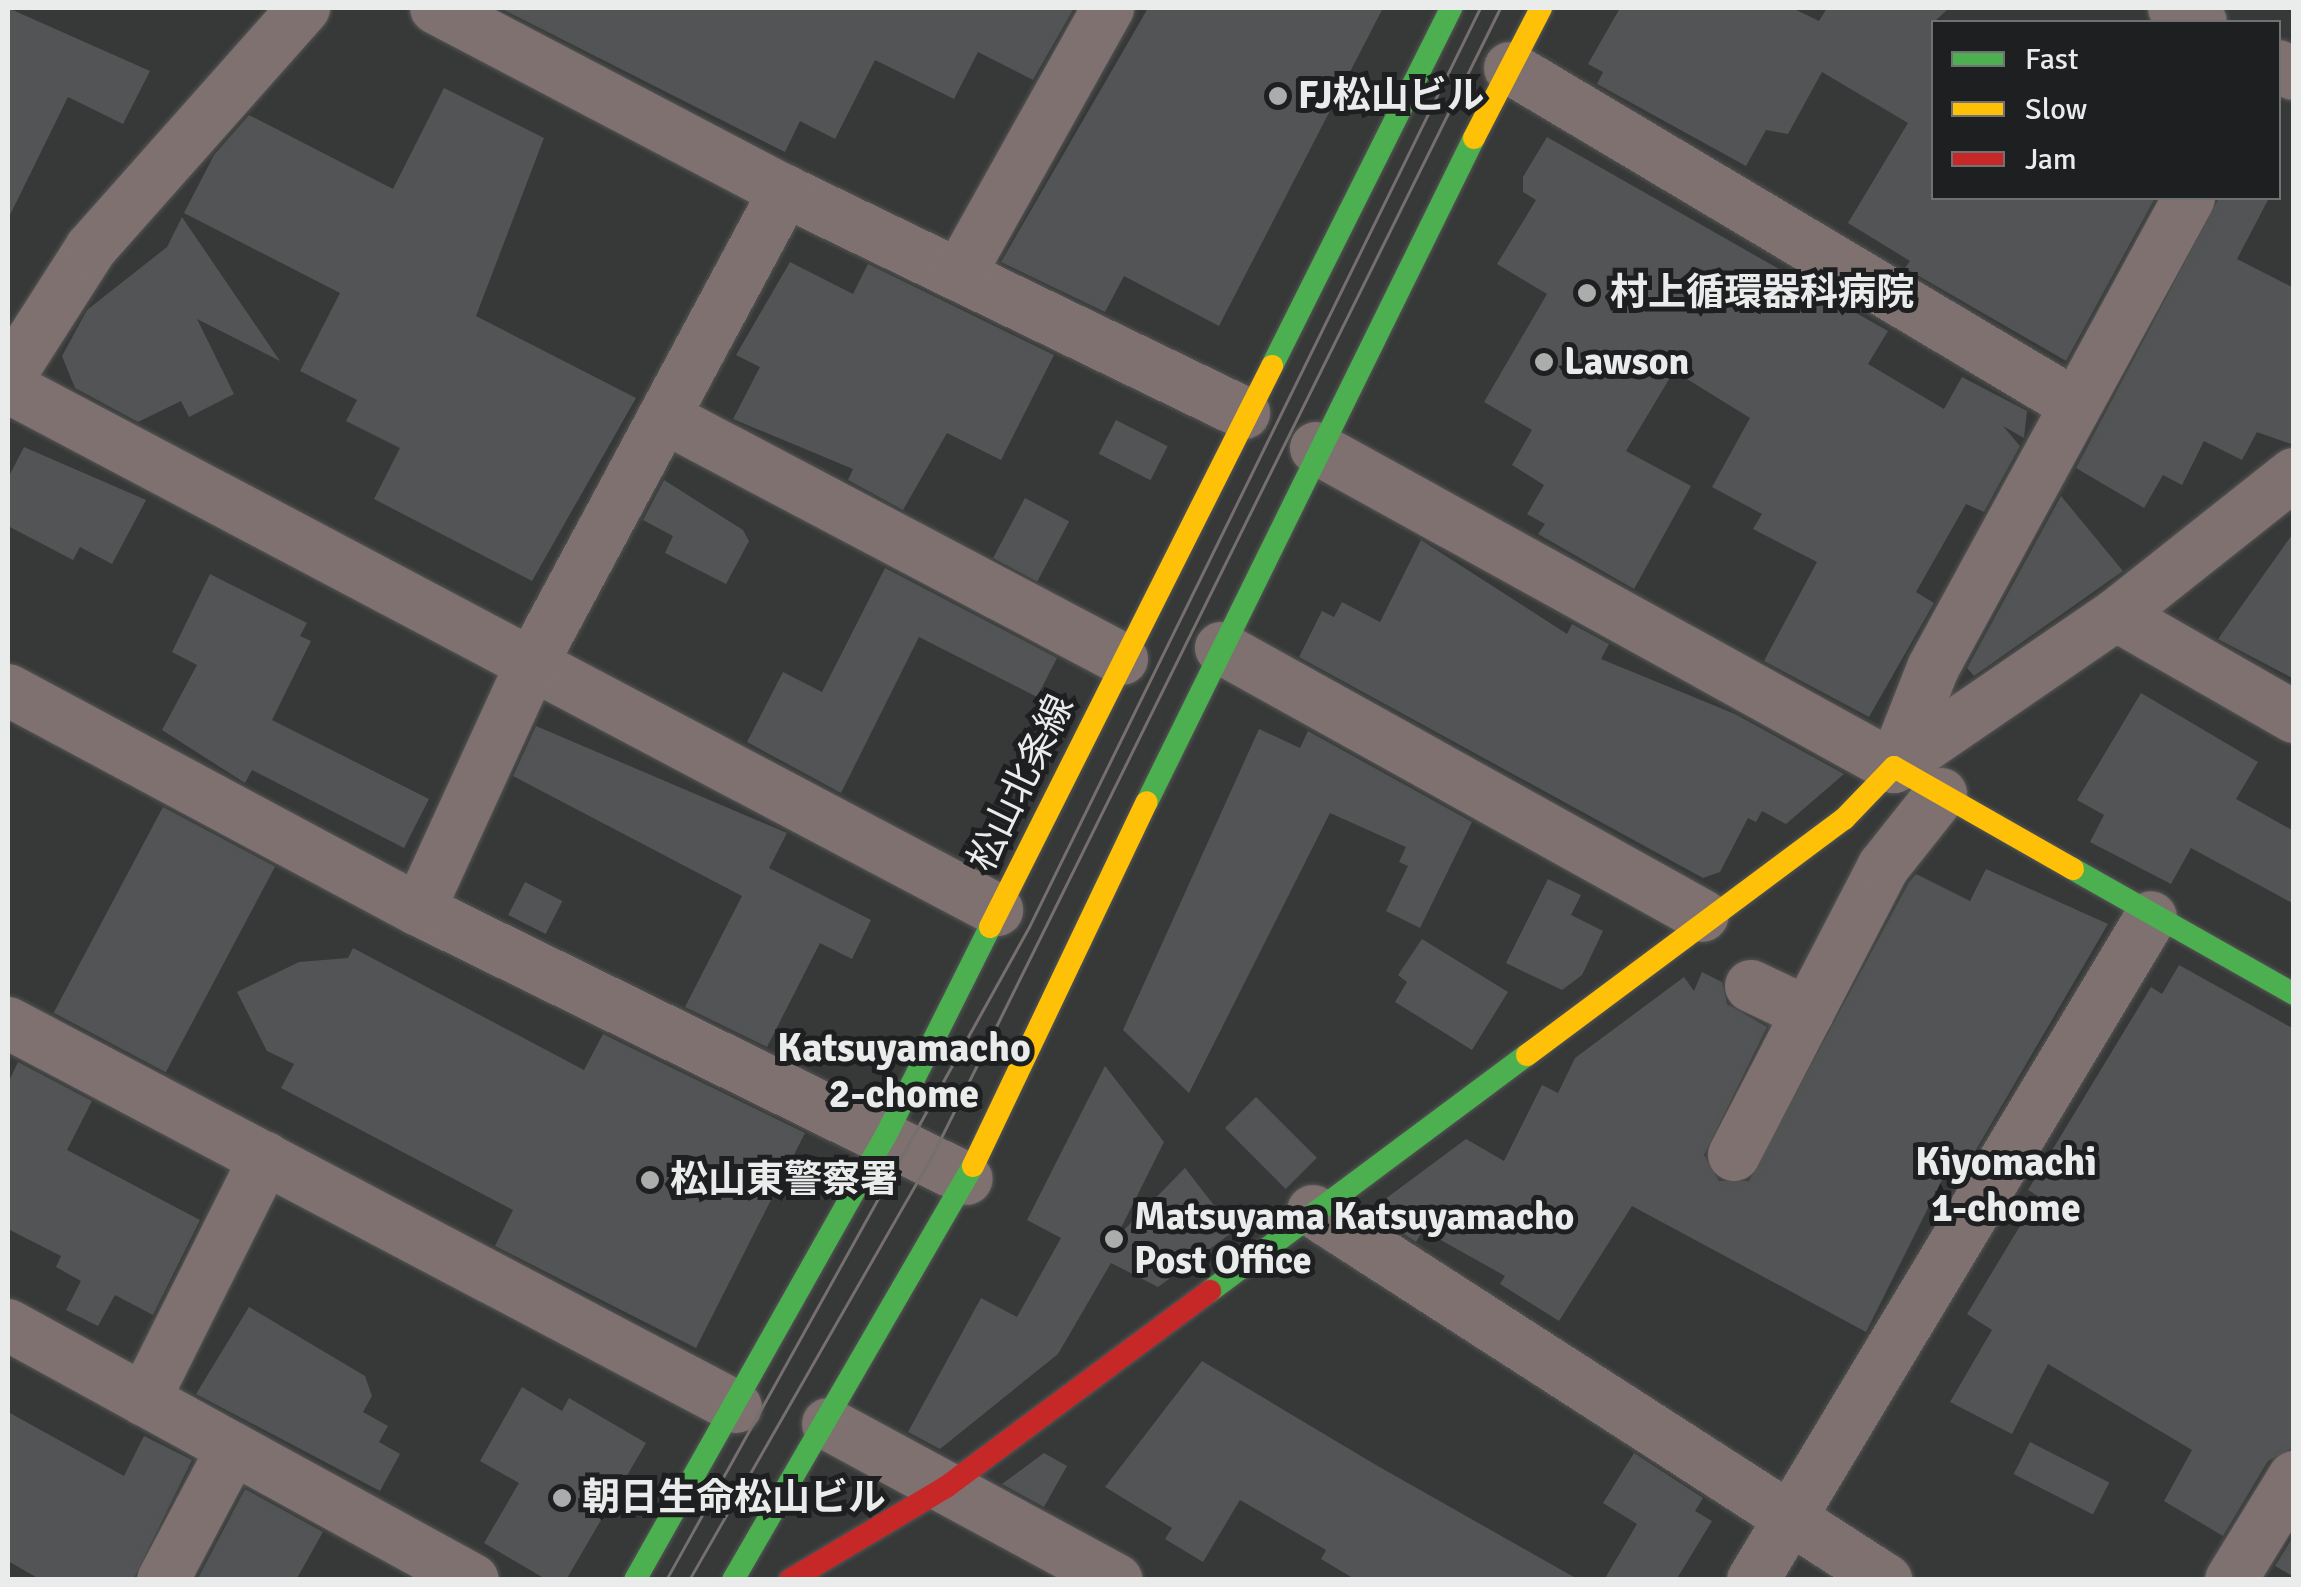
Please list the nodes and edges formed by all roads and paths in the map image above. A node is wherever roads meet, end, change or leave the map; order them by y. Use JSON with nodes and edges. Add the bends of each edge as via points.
{"nodes":[{"id":1,"x":304,"y":8,"type":"edge"},
{"id":2,"x":436,"y":8,"type":"edge"},
{"id":3,"x":1541,"y":8,"type":"edge"},
{"id":4,"x":2174,"y":8,"type":"edge"},
{"id":5,"x":1103,"y":9,"type":"edge"},
{"id":6,"x":1444,"y":10,"type":"edge"},
{"id":7,"x":2200,"y":20,"type":"edge"},
{"id":8,"x":1510,"y":68,"type":"junction"},
{"id":9,"x":785,"y":191,"type":"junction"},
{"id":10,"x":2188,"y":200,"type":"edge"},
{"id":11,"x":959,"y":275,"type":"junction"},
{"id":12,"x":8,"y":378,"type":"edge"},
{"id":13,"x":8,"y":387,"type":"edge"},
{"id":14,"x":2074,"y":404,"type":"junction"},
{"id":15,"x":1244,"y":412,"type":"junction"},
{"id":16,"x":664,"y":417,"type":"junction"},
{"id":17,"x":1316,"y":448,"type":"junction"},
{"id":18,"x":2294,"y":474,"type":"edge"},
{"id":19,"x":2116,"y":614,"type":"junction"},
{"id":20,"x":1221,"y":648,"type":"junction"},
{"id":21,"x":1122,"y":659,"type":"junction"},
{"id":22,"x":532,"y":663,"type":"junction"},
{"id":23,"x":8,"y":690,"type":"edge"},
{"id":24,"x":2294,"y":717,"type":"edge"},
{"id":25,"x":1894,"y":767,"type":"junction"},
{"id":26,"x":1941,"y":794,"type":"junction"},
{"id":27,"x":419,"y":910,"type":"junction"},
{"id":28,"x":997,"y":910,"type":"junction"},
{"id":29,"x":1703,"y":916,"type":"junction"},
{"id":30,"x":2151,"y":917,"type":"junction"},
{"id":31,"x":1751,"y":986,"type":"dead end"},
{"id":32,"x":2294,"y":994,"type":"edge"},
{"id":33,"x":1808,"y":1012,"type":"junction"},
{"id":34,"x":8,"y":1022,"type":"edge"},
{"id":35,"x":886,"y":1135,"type":"junction"},
{"id":36,"x":1734,"y":1154,"type":"dead end"},
{"id":37,"x":265,"y":1158,"type":"junction"},
{"id":38,"x":968,"y":1178,"type":"junction"},
{"id":39,"x":1314,"y":1211,"type":"junction"},
{"id":40,"x":8,"y":1326,"type":"edge"},
{"id":41,"x":144,"y":1400,"type":"junction"},
{"id":42,"x":736,"y":1408,"type":"junction"},
{"id":43,"x":828,"y":1424,"type":"junction"},
{"id":44,"x":232,"y":1448,"type":"junction"},
{"id":45,"x":2294,"y":1477,"type":"edge"},
{"id":46,"x":946,"y":1488,"type":"junction"},
{"id":47,"x":1792,"y":1518,"type":"junction"},
{"id":48,"x":162,"y":1580,"type":"edge"},
{"id":49,"x":472,"y":1580,"type":"edge"},
{"id":50,"x":635,"y":1580,"type":"edge"},
{"id":51,"x":733,"y":1580,"type":"edge"},
{"id":52,"x":790,"y":1580,"type":"edge"},
{"id":53,"x":1118,"y":1580,"type":"edge"},
{"id":54,"x":1753,"y":1580,"type":"edge"},
{"id":55,"x":1886,"y":1580,"type":"edge"},
{"id":56,"x":2230,"y":1580,"type":"edge"}],
"edges":[{"from":1,"to":12,"type":"street","via":[[103,234]]},
{"from":2,"to":9,"type":"street"},
{"from":3,"to":8,"type":"main road"},
{"from":4,"to":7,"type":"street"},
{"from":5,"to":11,"type":"street"},
{"from":6,"to":15,"type":"main road","name":"松山北条線"},
{"from":8,"to":14,"type":"street"},
{"from":8,"to":17,"type":"main road"},
{"from":9,"to":11,"type":"street"},
{"from":9,"to":16,"type":"street"},
{"from":10,"to":14,"type":"street"},
{"from":11,"to":15,"type":"street"},
{"from":13,"to":22,"type":"street"},
{"from":14,"to":25,"type":"street","via":[[1933,668]]},
{"from":15,"to":21,"type":"main road","name":"松山北条線"},
{"from":16,"to":21,"type":"street"},
{"from":16,"to":22,"type":"street"},
{"from":17,"to":20,"type":"main road"},
{"from":17,"to":25,"type":"street"},
{"from":18,"to":19,"type":"street"},
{"from":19,"to":24,"type":"street"},
{"from":19,"to":25,"type":"street"},
{"from":20,"to":29,"type":"street"},
{"from":20,"to":38,"type":"main road"},
{"from":21,"to":28,"type":"main road","name":"松山北条線"},
{"from":22,"to":27,"type":"street"},
{"from":22,"to":28,"type":"street"},
{"from":23,"to":27,"type":"street"},
{"from":25,"to":26,"type":"main road"},
{"from":25,"to":29,"type":"main road","via":[[1844,819]]},
{"from":26,"to":30,"type":"main road"},
{"from":26,"to":33,"type":"street","via":[[1884,866]]},
{"from":27,"to":35,"type":"street"},
{"from":28,"to":35,"type":"main road","name":"松山北条線"},
{"from":29,"to":39,"type":"main road"},
{"from":30,"to":32,"type":"main road"},
{"from":30,"to":47,"type":"street"},
{"from":31,"to":33,"type":"street"},
{"from":33,"to":36,"type":"street"},
{"from":34,"to":37,"type":"street"},
{"from":35,"to":38,"type":"street"},
{"from":35,"to":42,"type":"main road","name":"松山北条線"},
{"from":37,"to":41,"type":"street"},
{"from":37,"to":42,"type":"street"},
{"from":38,"to":43,"type":"main road"},
{"from":39,"to":46,"type":"main road"},
{"from":39,"to":47,"type":"street"},
{"from":40,"to":41,"type":"street"},
{"from":41,"to":44,"type":"street"},
{"from":42,"to":50,"type":"main road","name":"松山北条線"},
{"from":43,"to":46,"type":"street"},
{"from":43,"to":51,"type":"main road"},
{"from":44,"to":48,"type":"street"},
{"from":44,"to":49,"type":"street"},
{"from":45,"to":56,"type":"street"},
{"from":46,"to":52,"type":"main road"},
{"from":46,"to":53,"type":"street"},
{"from":47,"to":54,"type":"street"},
{"from":47,"to":55,"type":"street"}]}
